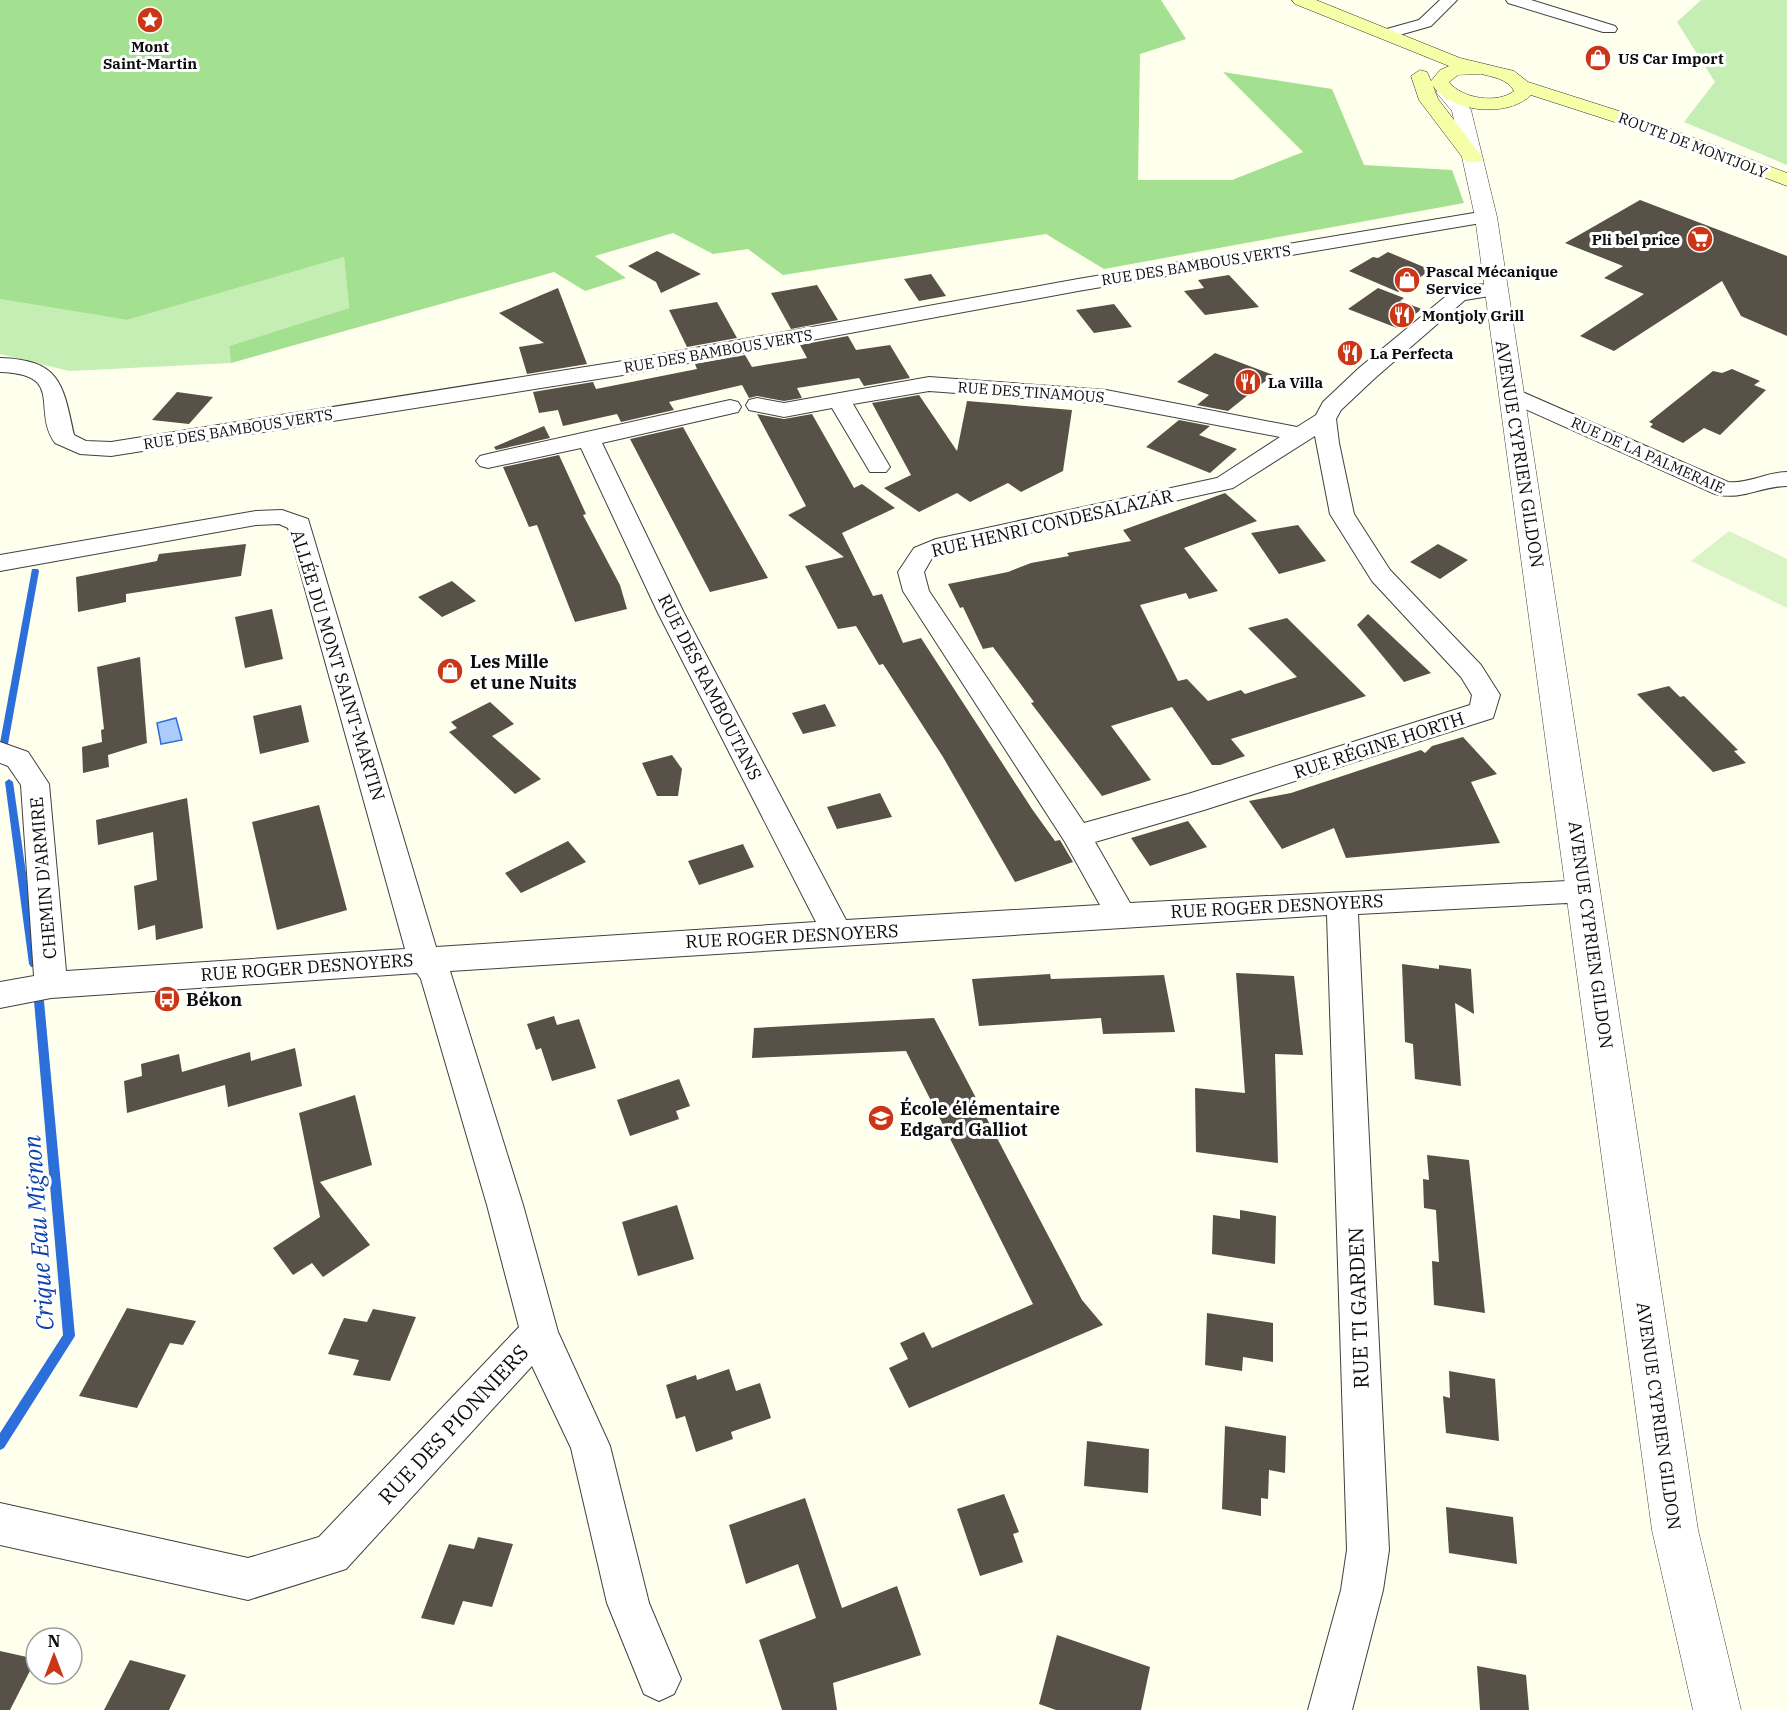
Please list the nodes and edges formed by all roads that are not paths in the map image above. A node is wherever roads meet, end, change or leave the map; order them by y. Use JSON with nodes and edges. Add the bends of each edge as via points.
{"nodes":[{"id":1,"x":1300,"y":0,"type":"edge"},
{"id":2,"x":1449,"y":0,"type":"edge"},
{"id":3,"x":1514,"y":0,"type":"edge"},
{"id":4,"x":1609,"y":30,"type":"dead end"},
{"id":5,"x":1389,"y":33,"type":"junction"},
{"id":6,"x":1410,"y":43,"type":"junction"},
{"id":7,"x":1480,"y":69,"type":"junction"},
{"id":8,"x":1444,"y":85,"type":"junction"},
{"id":9,"x":1513,"y":96,"type":"junction"},
{"id":10,"x":1473,"y":158,"type":"junction"},
{"id":11,"x":1787,"y":180,"type":"edge"},
{"id":12,"x":1486,"y":217,"type":"junction"},
{"id":13,"x":1495,"y":290,"type":"junction"},
{"id":14,"x":0,"y":365,"type":"edge"},
{"id":15,"x":1511,"y":394,"type":"junction"},
{"id":16,"x":839,"y":400,"type":"junction"},
{"id":17,"x":757,"y":405,"type":"dead end"},
{"id":18,"x":730,"y":407,"type":"dead end"},
{"id":19,"x":1325,"y":419,"type":"junction"},
{"id":20,"x":1303,"y":435,"type":"junction"},
{"id":21,"x":589,"y":439,"type":"junction"},
{"id":22,"x":488,"y":461,"type":"dead end"},
{"id":23,"x":878,"y":468,"type":"dead end"},
{"id":24,"x":1787,"y":479,"type":"edge"},
{"id":25,"x":0,"y":563,"type":"edge"},
{"id":26,"x":0,"y":752,"type":"edge"},
{"id":27,"x":1077,"y":836,"type":"junction"},
{"id":28,"x":1585,"y":894,"type":"junction"},
{"id":29,"x":1342,"y":902,"type":"junction"},
{"id":30,"x":1121,"y":915,"type":"junction"},
{"id":31,"x":837,"y":933,"type":"junction"},
{"id":32,"x":423,"y":958,"type":"junction"},
{"id":33,"x":51,"y":985,"type":"junction"},
{"id":34,"x":0,"y":995,"type":"edge"},
{"id":35,"x":539,"y":1332,"type":"junction"},
{"id":36,"x":0,"y":1524,"type":"edge"},
{"id":37,"x":659,"y":1679,"type":"dead end"},
{"id":38,"x":1330,"y":1710,"type":"edge"},
{"id":39,"x":1717,"y":1710,"type":"edge"}],
"edges":[{"from":1,"to":5,"type":"main road"},
{"from":1,"to":10,"type":"main road","via":[[1378,35],[1411,56],[1430,99]]},
{"from":2,"to":5,"type":"street","via":[[1425,22]]},
{"from":3,"to":4,"type":"street"},
{"from":5,"to":6,"type":"main road"},
{"from":6,"to":7,"type":"main road"},
{"from":6,"to":8,"type":"main road","via":[[1436,64]]},
{"from":7,"to":8,"type":"main road","via":[[1460,70]]},
{"from":7,"to":9,"type":"main road","via":[[1507,75]]},
{"from":8,"to":9,"type":"main road","name":"ROUTE DE MONTJOLY","via":[[1473,102]]},
{"from":8,"to":10,"type":"street","name":"AVENUE CYPRIEN GILDON","via":[[1461,110]]},
{"from":9,"to":10,"type":"street","name":"AVENUE CYPRIEN GILDON","via":[[1475,116]]},
{"from":9,"to":11,"type":"main road","name":"ROUTE DE MONTJOLY","via":[[1599,110]]},
{"from":10,"to":12,"type":"street","name":"AVENUE CYPRIEN GILDON"},
{"from":12,"to":13,"type":"street","name":"AVENUE CYPRIEN GILDON"},
{"from":12,"to":14,"type":"street","name":"RUE DES BAMBOUS VERTS","via":[[1078,285],[623,368],[111,449],[85,449],[68,443],[63,438],[49,379],[38,369]]},
{"from":13,"to":15,"type":"street","name":"AVENUE CYPRIEN GILDON"},
{"from":13,"to":19,"type":"street","via":[[1458,296],[1367,373],[1331,407]]},
{"from":15,"to":24,"type":"street","name":"RUE DE LA PALMERAIE","via":[[1723,489],[1743,491],[1763,482]]},
{"from":15,"to":28,"type":"street","name":"AVENUE CYPRIEN GILDON"},
{"from":16,"to":17,"type":"street","name":"RUE DES TINAMOUS","via":[[784,410]]},
{"from":16,"to":20,"type":"street","name":"RUE DES TINAMOUS","via":[[929,384],[1106,397]]},
{"from":16,"to":23,"type":"street"},
{"from":18,"to":21,"type":"street"},
{"from":19,"to":20,"type":"street","name":"RUE HENRI CONDESALAZAR"},
{"from":19,"to":27,"type":"street","name":"RUE RÉGINE HORTH","via":[[1342,514],[1381,575],[1471,671],[1486,695],[1483,711]]},
{"from":20,"to":27,"type":"street","name":"RUE HENRI CONDESALAZAR","via":[[1226,483],[945,544],[923,553],[911,572],[916,591]]},
{"from":21,"to":22,"type":"street"},
{"from":21,"to":31,"type":"street","name":"RUE DES RAMBOUTANS","via":[[671,613]]},
{"from":25,"to":32,"type":"street","name":"ALLÉE DU MONT SAINT-MARTIN","via":[[256,518],[282,517],[299,524]]},
{"from":26,"to":33,"type":"street","name":"CHEMIN D'ARMIRE","via":[[18,759],[35,784]]},
{"from":27,"to":30,"type":"street","name":"RUE HENRI CONDESALAZAR"},
{"from":28,"to":29,"type":"street","name":"RUE ROGER DESNOYERS"},
{"from":28,"to":39,"type":"street","name":"AVENUE CYPRIEN GILDON","via":[[1675,1530]]},
{"from":29,"to":30,"type":"street","name":"RUE ROGER DESNOYERS"},
{"from":29,"to":38,"type":"street","name":"RUE TI GARDEN","via":[[1368,1550],[1362,1590]]},
{"from":30,"to":31,"type":"street","name":"RUE ROGER DESNOYERS"},
{"from":31,"to":32,"type":"street","name":"RUE ROGER DESNOYERS"},
{"from":32,"to":33,"type":"street","name":"RUE ROGER DESNOYERS"},
{"from":32,"to":35,"type":"street","name":"RUE DES PIONNIERS","via":[[436,974]]},
{"from":33,"to":34,"type":"street","name":"RUE ROGER DESNOYERS"},
{"from":35,"to":36,"type":"street","name":"RUE DES PIONNIERS","via":[[331,1554],[248,1579]]},
{"from":35,"to":37,"type":"street","via":[[590,1446],[628,1603]]}]}
